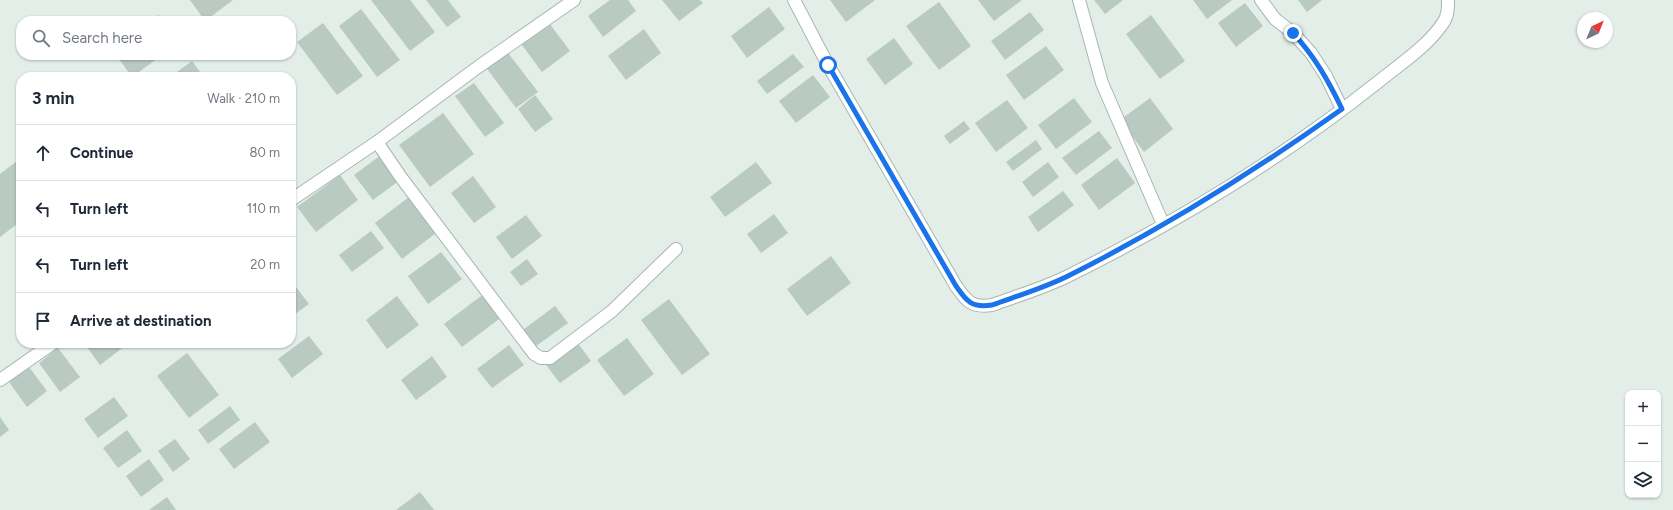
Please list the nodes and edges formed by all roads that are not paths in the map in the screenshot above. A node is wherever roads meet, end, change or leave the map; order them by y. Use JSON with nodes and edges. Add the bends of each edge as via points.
{"nodes":[{"id":1,"x":574,"y":0,"type":"edge"},
{"id":2,"x":794,"y":0,"type":"edge"},
{"id":3,"x":1079,"y":0,"type":"edge"},
{"id":4,"x":1261,"y":0,"type":"edge"},
{"id":5,"x":1448,"y":0,"type":"edge"},
{"id":6,"x":1342,"y":109,"type":"junction"},
{"id":7,"x":377,"y":142,"type":"junction"},
{"id":8,"x":296,"y":197,"type":"edge"},
{"id":9,"x":1163,"y":224,"type":"junction"},
{"id":10,"x":676,"y":249,"type":"dead end"},
{"id":11,"x":46,"y":348,"type":"edge"},
{"id":12,"x":0,"y":380,"type":"edge"}],
"edges":[{"from":1,"to":7,"type":"street"},
{"from":2,"to":9,"type":"street","via":[[904,198],[956,286],[965,299],[974,305],[992,305],[1067,277]]},
{"from":3,"to":9,"type":"street","via":[[1102,83]]},
{"from":4,"to":6,"type":"street","via":[[1275,19],[1293,33],[1311,54],[1326,76]]},
{"from":5,"to":6,"type":"street","via":[[1444,22],[1434,34],[1413,54]]},
{"from":6,"to":9,"type":"street","via":[[1245,175]]},
{"from":7,"to":8,"type":"street"},
{"from":7,"to":10,"type":"street","via":[[534,354],[541,358],[550,358],[612,311]]},
{"from":11,"to":12,"type":"street"}]}
